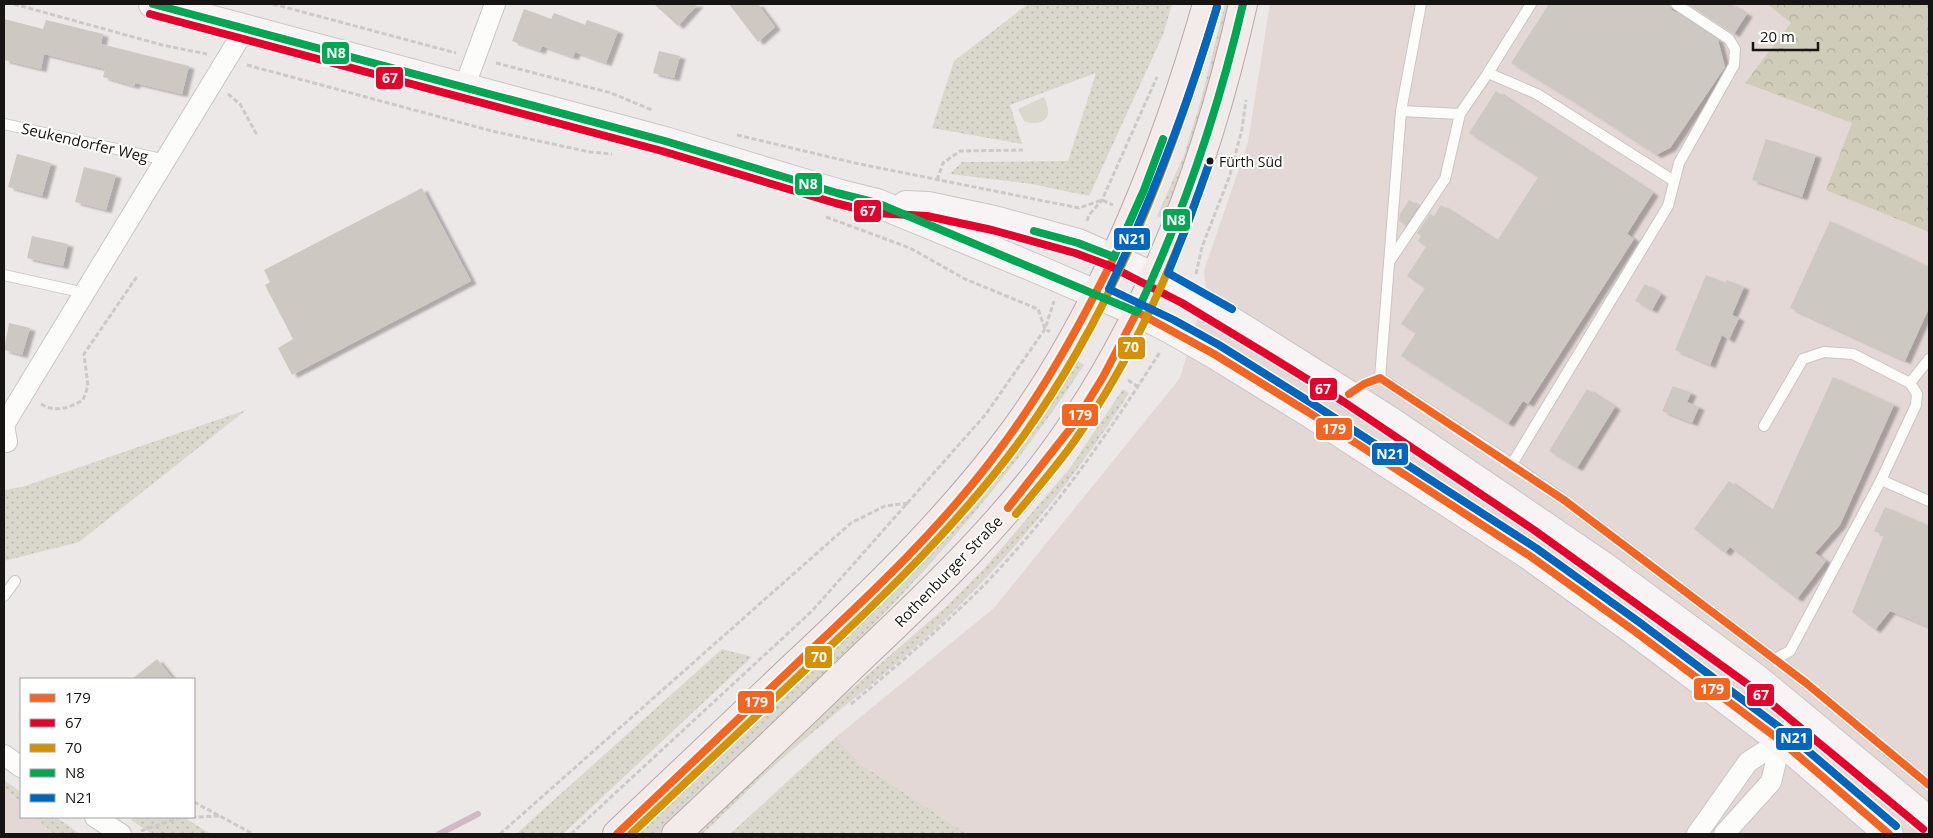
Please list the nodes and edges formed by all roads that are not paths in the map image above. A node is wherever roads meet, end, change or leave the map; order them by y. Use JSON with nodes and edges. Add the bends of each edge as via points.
{"nodes":[{"id":1,"x":152,"y":4,"type":"edge"},
{"id":2,"x":495,"y":4,"type":"edge"},
{"id":3,"x":1207,"y":4,"type":"edge"},
{"id":4,"x":1243,"y":4,"type":"edge"},
{"id":5,"x":1421,"y":4,"type":"edge"},
{"id":6,"x":1531,"y":4,"type":"edge"},
{"id":7,"x":1676,"y":4,"type":"edge"},
{"id":8,"x":245,"y":29,"type":"junction"},
{"id":9,"x":1488,"y":73,"type":"junction"},
{"id":10,"x":464,"y":88,"type":"junction"},
{"id":11,"x":1400,"y":111,"type":"junction"},
{"id":12,"x":1460,"y":114,"type":"junction"},
{"id":13,"x":4,"y":124,"type":"edge"},
{"id":14,"x":166,"y":160,"type":"junction"},
{"id":15,"x":1674,"y":182,"type":"junction"},
{"id":16,"x":877,"y":203,"type":"junction"},
{"id":17,"x":1114,"y":257,"type":"junction"},
{"id":18,"x":1389,"y":263,"type":"junction"},
{"id":19,"x":4,"y":275,"type":"edge"},
{"id":20,"x":1155,"y":276,"type":"junction"},
{"id":21,"x":85,"y":293,"type":"junction"},
{"id":22,"x":1096,"y":294,"type":"junction"},
{"id":23,"x":1137,"y":312,"type":"junction"},
{"id":24,"x":1929,"y":359,"type":"edge"},
{"id":25,"x":1380,"y":378,"type":"junction"},
{"id":26,"x":1910,"y":383,"type":"junction"},
{"id":27,"x":1349,"y":394,"type":"junction"},
{"id":28,"x":1764,"y":426,"type":"dead end"},
{"id":29,"x":5,"y":431,"type":"edge"},
{"id":30,"x":1512,"y":464,"type":"junction"},
{"id":31,"x":1881,"y":480,"type":"junction"},
{"id":32,"x":1929,"y":501,"type":"edge"},
{"id":33,"x":15,"y":581,"type":"dead end"},
{"id":34,"x":4,"y":596,"type":"edge"},
{"id":35,"x":1775,"y":659,"type":"junction"},
{"id":36,"x":1802,"y":716,"type":"junction"},
{"id":37,"x":1781,"y":741,"type":"junction"},
{"id":38,"x":4,"y":755,"type":"edge"},
{"id":39,"x":20,"y":765,"type":"edge"},
{"id":40,"x":1929,"y":785,"type":"edge"},
{"id":41,"x":1929,"y":821,"type":"edge"},
{"id":42,"x":617,"y":834,"type":"edge"},
{"id":43,"x":676,"y":834,"type":"edge"},
{"id":44,"x":1697,"y":834,"type":"edge"},
{"id":45,"x":1724,"y":834,"type":"edge"},
{"id":46,"x":1889,"y":834,"type":"edge"}],
"edges":[{"from":1,"to":8,"type":"main road"},
{"from":2,"to":10,"type":"street"},
{"from":3,"to":17,"type":"main road","via":[[1166,132]]},
{"from":4,"to":20,"type":"main road","name":"Rothenburger Straße","via":[[1200,159]]},
{"from":5,"to":11,"type":"lane"},
{"from":6,"to":9,"type":"lane"},
{"from":7,"to":15,"type":"lane","via":[[1730,39],[1735,49],[1734,64],[1679,162]]},
{"from":8,"to":10,"type":"main road"},
{"from":8,"to":14,"type":"street"},
{"from":9,"to":12,"type":"lane"},
{"from":9,"to":15,"type":"lane","via":[[1537,94]]},
{"from":10,"to":16,"type":"main road","via":[[665,141]]},
{"from":11,"to":12,"type":"lane"},
{"from":11,"to":18,"type":"lane"},
{"from":12,"to":18,"type":"lane","via":[[1445,179]]},
{"from":13,"to":14,"type":"lane","name":"Seukendorfer Weg"},
{"from":14,"to":21,"type":"street"},
{"from":15,"to":30,"type":"lane","via":[[1668,206]]},
{"from":16,"to":17,"type":"main road","via":[[928,206],[994,220],[1078,242]]},
{"from":16,"to":22,"type":"main road"},
{"from":17,"to":20,"type":"main road"},
{"from":17,"to":22,"type":"main road"},
{"from":18,"to":25,"type":"lane"},
{"from":19,"to":21,"type":"lane"},
{"from":20,"to":23,"type":"main road","name":"Rothenburger Straße"},
{"from":20,"to":27,"type":"main road"},
{"from":21,"to":29,"type":"street","via":[[24,393]]},
{"from":22,"to":23,"type":"main road"},
{"from":22,"to":42,"type":"main road","via":[[1029,409],[956,503],[869,595]]},
{"from":23,"to":37,"type":"main road","via":[[1170,328],[1316,417],[1530,556]]},
{"from":23,"to":43,"type":"main road","name":"Rothenburger Straße","via":[[1097,387],[1064,438],[984,537],[922,601]]},
{"from":24,"to":26,"type":"lane"},
{"from":25,"to":27,"type":"lane"},
{"from":25,"to":30,"type":"lane"},
{"from":26,"to":28,"type":"lane","via":[[1853,354],[1824,352],[1803,359]]},
{"from":26,"to":31,"type":"lane","via":[[1917,394],[1916,405]]},
{"from":27,"to":36,"type":"main road","via":[[1605,567],[1756,678]]},
{"from":30,"to":35,"type":"lane"},
{"from":31,"to":32,"type":"lane"},
{"from":31,"to":35,"type":"lane","via":[[1790,651]]},
{"from":33,"to":34,"type":"lane"},
{"from":35,"to":40,"type":"lane"},
{"from":36,"to":37,"type":"street"},
{"from":36,"to":41,"type":"main road"},
{"from":37,"to":44,"type":"street","via":[[1748,762]]},
{"from":37,"to":45,"type":"street","via":[[1771,782]]},
{"from":37,"to":46,"type":"main road"},
{"from":38,"to":39,"type":"street"}]}
